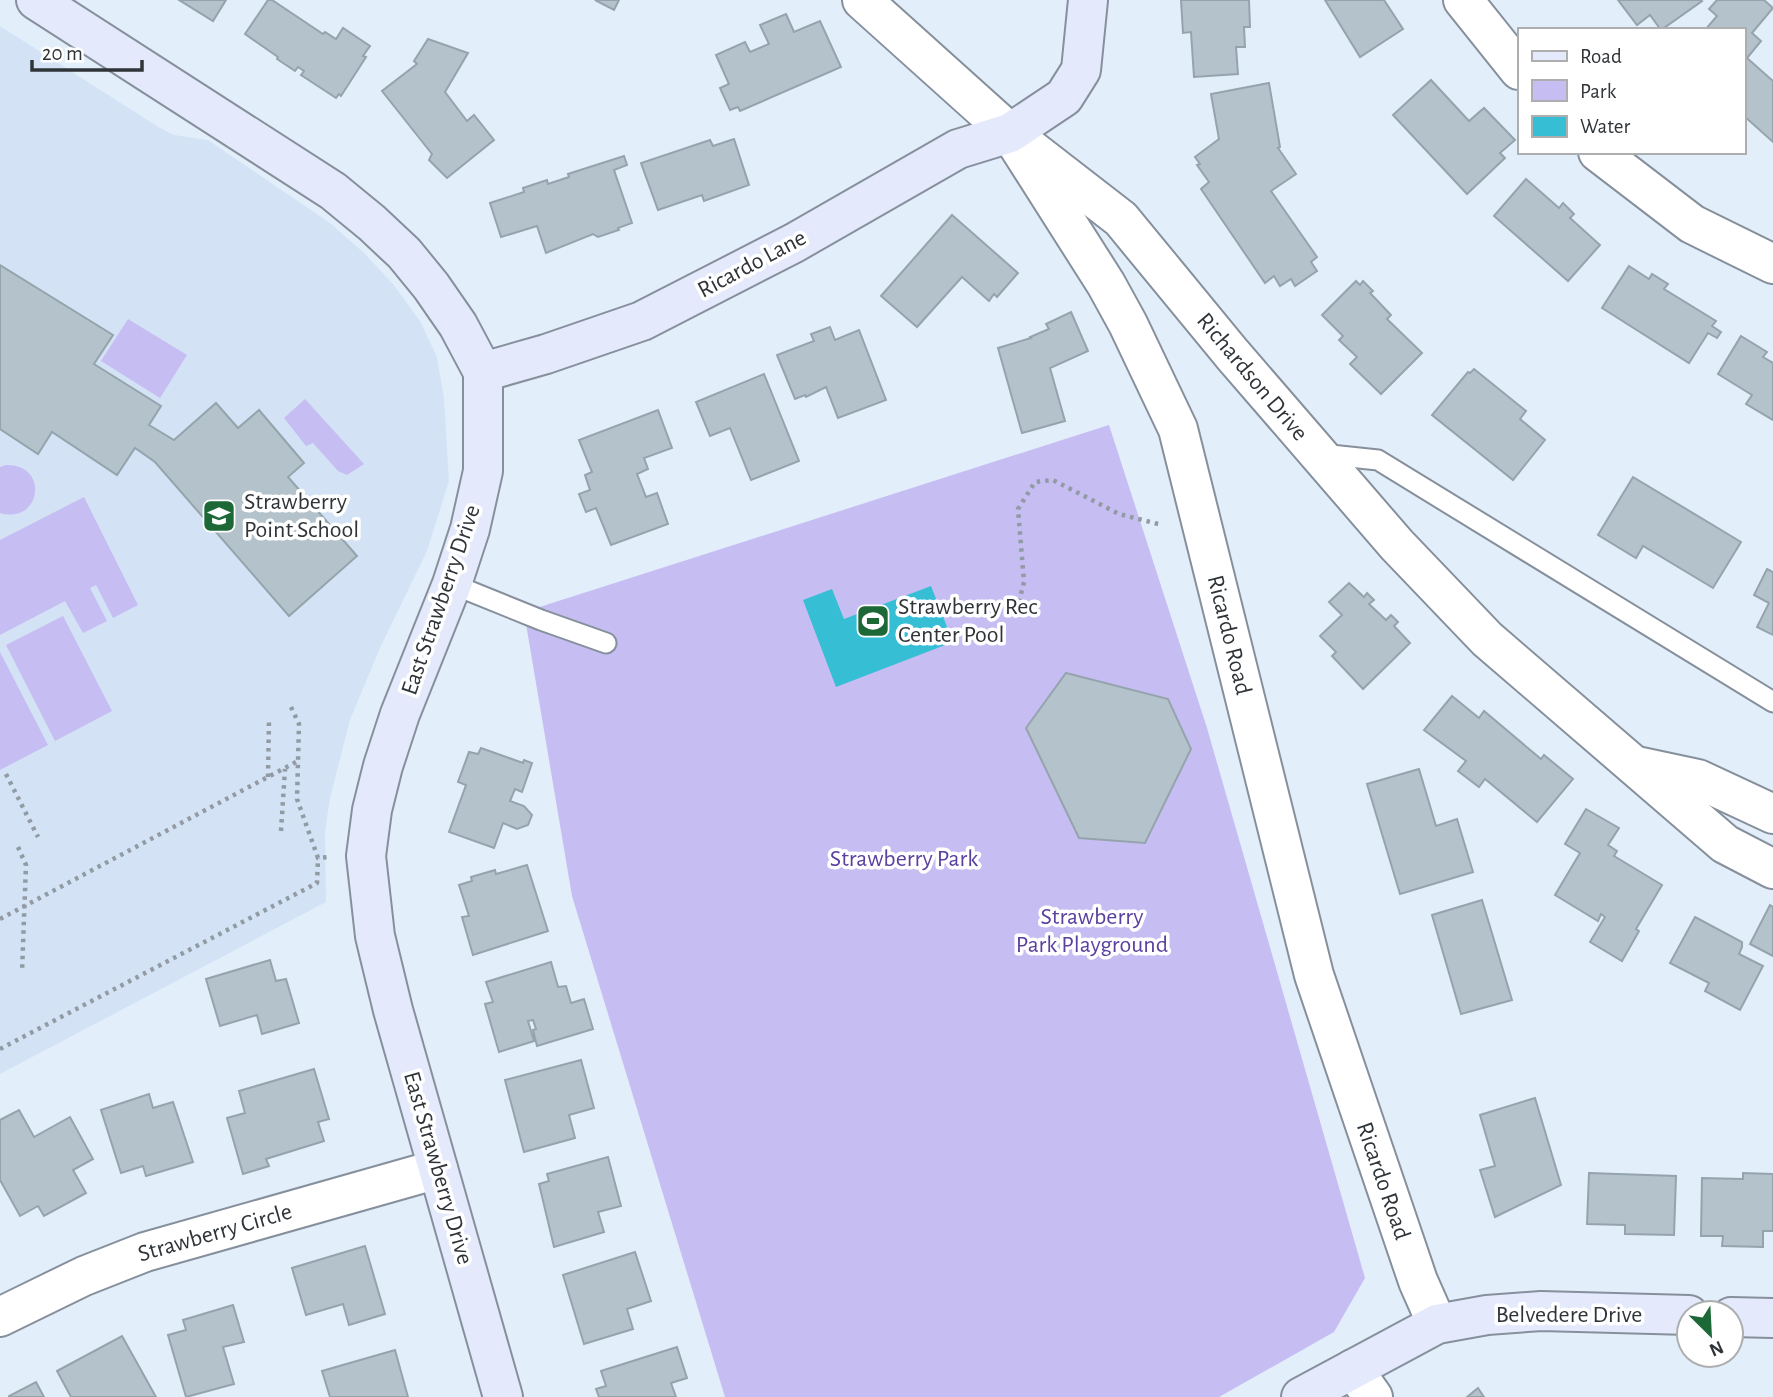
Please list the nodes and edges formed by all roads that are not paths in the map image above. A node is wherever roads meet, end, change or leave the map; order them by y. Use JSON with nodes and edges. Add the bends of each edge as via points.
{"nodes":[{"id":1,"x":36,"y":0,"type":"edge"},
{"id":2,"x":862,"y":0,"type":"edge"},
{"id":3,"x":1088,"y":0,"type":"edge"},
{"id":4,"x":1463,"y":0,"type":"edge"},
{"id":5,"x":1518,"y":69,"type":"edge"},
{"id":6,"x":1010,"y":133,"type":"junction"},
{"id":7,"x":1601,"y":154,"type":"edge"},
{"id":8,"x":1773,"y":264,"type":"edge"},
{"id":9,"x":483,"y":372,"type":"junction"},
{"id":10,"x":1318,"y":453,"type":"junction"},
{"id":11,"x":452,"y":584,"type":"junction"},
{"id":12,"x":606,"y":643,"type":"dead end"},
{"id":13,"x":1773,"y":702,"type":"edge"},
{"id":14,"x":1633,"y":765,"type":"junction"},
{"id":15,"x":1773,"y":814,"type":"edge"},
{"id":16,"x":1773,"y":870,"type":"edge"},
{"id":17,"x":438,"y":1169,"type":"junction"},
{"id":18,"x":1675,"y":1315,"type":"edge"},
{"id":19,"x":0,"y":1317,"type":"edge"},
{"id":20,"x":1745,"y":1317,"type":"edge"},
{"id":21,"x":1773,"y":1318,"type":"edge"},
{"id":22,"x":1437,"y":1324,"type":"junction"},
{"id":23,"x":1363,"y":1383,"type":"edge"},
{"id":24,"x":503,"y":1397,"type":"edge"},
{"id":25,"x":1301,"y":1397,"type":"edge"}],
"edges":[{"from":1,"to":9,"type":"street","name":"East Strawberry Drive","via":[[333,191],[372,223],[431,286]]},
{"from":2,"to":6,"type":"street","name":"Richardson Drive"},
{"from":3,"to":6,"type":"street","via":[[1081,70],[1064,97]]},
{"from":4,"to":5,"type":"street"},
{"from":6,"to":9,"type":"street","name":"Ricardo Lane","via":[[958,149],[794,243],[642,321]]},
{"from":6,"to":10,"type":"street","name":"Richardson Drive","via":[[1121,219]]},
{"from":6,"to":22,"type":"street","name":"Ricardo Road","via":[[1106,284],[1178,429],[1314,975],[1418,1281]]},
{"from":7,"to":8,"type":"street","via":[[1692,224]]},
{"from":9,"to":11,"type":"street","name":"East Strawberry Drive","via":[[483,471]]},
{"from":10,"to":13,"type":"lane","via":[[1378,460]]},
{"from":10,"to":14,"type":"street","name":"Richardson Drive","via":[[1487,639]]},
{"from":11,"to":12,"type":"lane"},
{"from":11,"to":17,"type":"street","name":"East Strawberry Drive","via":[[383,766],[366,856],[375,936]]},
{"from":14,"to":15,"type":"street","name":"Richardson Drive","via":[[1698,779]]},
{"from":14,"to":16,"type":"street","name":"Richardson Drive","via":[[1726,844]]},
{"from":17,"to":19,"type":"street","name":"Strawberry Circle","via":[[145,1252]]},
{"from":17,"to":24,"type":"street","name":"East Strawberry Drive"},
{"from":18,"to":22,"type":"street","name":"Belvedere Drive","via":[[1541,1311]]},
{"from":20,"to":21,"type":"street"},
{"from":22,"to":23,"type":"street","name":"Belvedere Drive"},
{"from":23,"to":25,"type":"street","name":"Belvedere Drive"}]}
